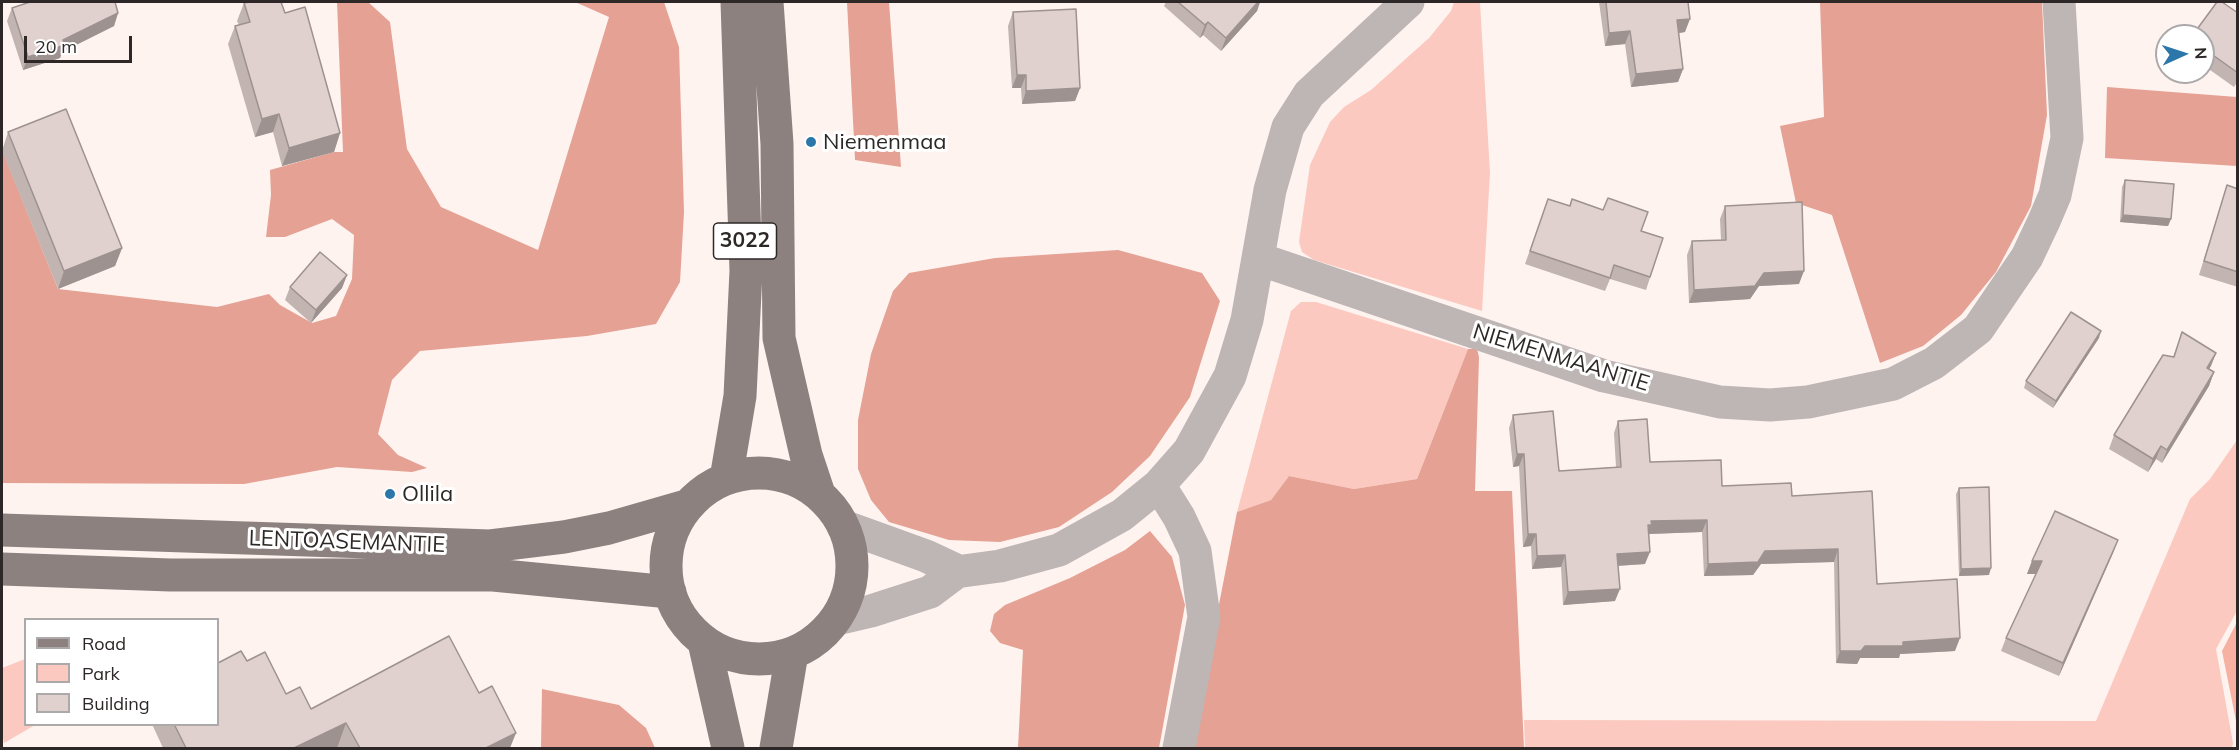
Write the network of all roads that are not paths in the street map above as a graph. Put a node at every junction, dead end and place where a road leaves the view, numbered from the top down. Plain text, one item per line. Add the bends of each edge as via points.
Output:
1 (737, 2) edge
2 (767, 2) edge
3 (1408, 2) edge
4 (2059, 2) edge
5 (1259, 259) junction
6 (726, 478) junction
7 (1159, 485) junction
8 (819, 494) junction
9 (689, 505) junction
10 (843, 526) junction
11 (2, 530) edge
12 (2, 569) edge
13 (958, 572) junction
14 (670, 592) junction
15 (837, 619) junction
16 (704, 642) junction
17 (792, 653) junction
18 (728, 748) edge
19 (776, 748) edge
20 (1179, 748) edge

1 - 6 main road, 3022 via 746,271 740,396
2 - 8 main road, 3022 via 777,144 780,338 806,455
3 - 5 street via 1309,94 1288,127 1270,190
4 - 5 street, NIEMENMAANTIE via 2067,138 2055,195 2044,221 2027,257 1978,329 1934,363 1893,384 1808,402 1720,402 1604,376
5 - 7 street via 1247,320 1230,376 1189,451
6 - 8 main road, 3022 via 772,473 804,483
6 - 9 main road, 3022
7 - 13 street via 1122,515 1059,550 1000,566
7 - 20 street via 1195,551 1204,617
8 - 10 main road, 3022
9 - 11 main road, LENTOASEMANTIE via 598,530 490,546
9 - 14 main road, 3022 via 668,546 666,577
10 - 13 street via 927,556
10 - 15 main road, 3022 via 852,571
12 - 14 main road, LENTOASEMANTIE via 170,575 493,575
13 - 15 street via 930,592
14 - 16 main road, 3022 via 683,620
15 - 17 main road, 3022 via 819,638
16 - 17 main road, 3022 via 747,659
16 - 18 main road
17 - 19 main road

